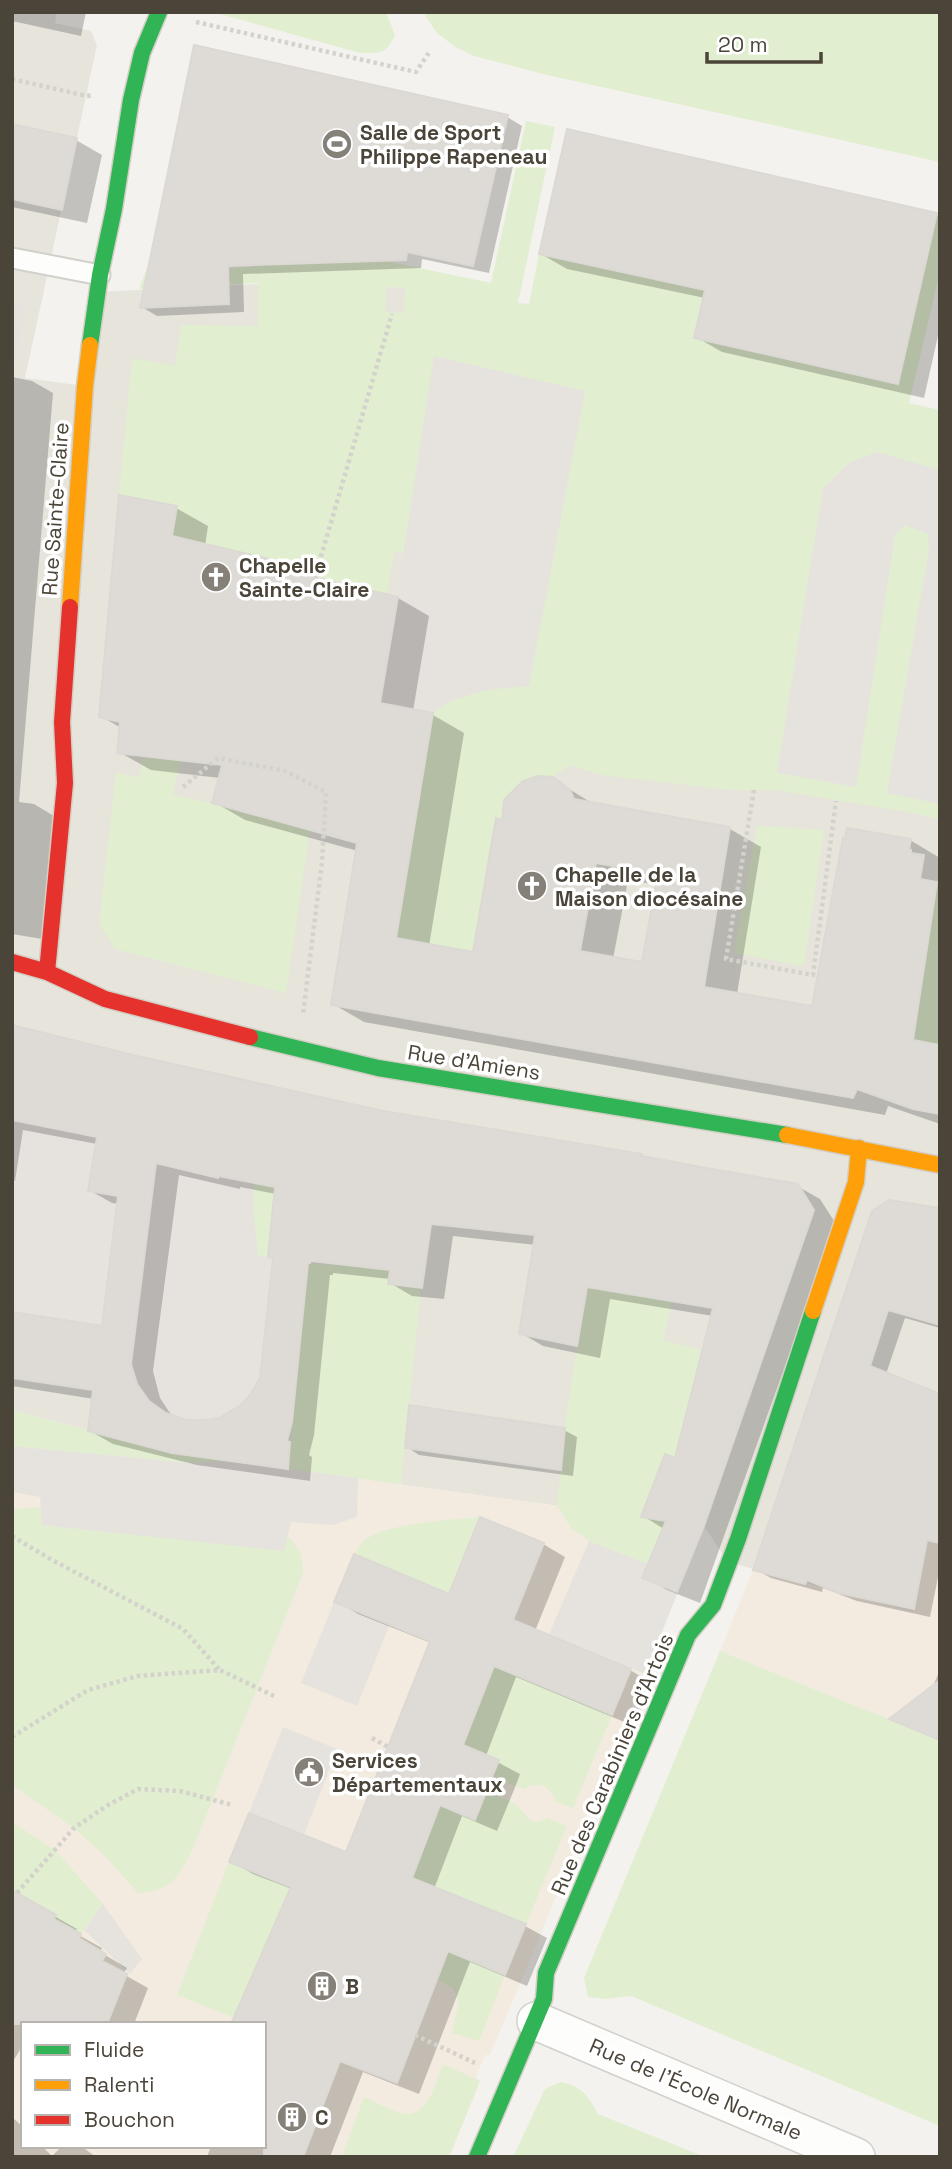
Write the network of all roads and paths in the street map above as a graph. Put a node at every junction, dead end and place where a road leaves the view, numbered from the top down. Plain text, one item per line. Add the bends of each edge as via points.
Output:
1 (159, 12) edge
2 (193, 21) dead end
3 (138, 26) dead end
4 (430, 51) dead end
5 (142, 53) junction
6 (12, 79) edge
7 (87, 96) dead end
8 (12, 258) edge
9 (100, 275) junction
10 (392, 314) dead end
11 (315, 578) dead end
12 (183, 787) dead end
13 (754, 790) dead end
14 (836, 801) dead end
15 (12, 962) edge
16 (47, 972) junction
17 (297, 1049) junction
18 (859, 1148) junction
19 (940, 1166) edge
20 (12, 1536) edge
21 (220, 1670) junction
22 (274, 1696) dead end
23 (12, 1737) edge
24 (372, 1738) dead end
25 (388, 1747) dead end
26 (232, 1805) dead end
27 (17, 1893) dead end
28 (536, 2021) junction
29 (415, 2035) dead end
30 (481, 2065) dead end
31 (477, 2157) edge
32 (856, 2157) edge

1 - 5 street
2 - 4 path via 416,72
3 - 5 street
5 - 9 street, Rue Sainte-Claire
6 - 7 path
8 - 9 lane
9 - 16 street, Rue Sainte-Claire via 85,386 71,569 62,722 65,783
10 - 11 path
12 - 17 path via 218,758 285,771 326,792 322,863
13 - 14 path via 726,959 813,975
15 - 16 street, Rue d'Amiens
16 - 17 street, Rue d'Amiens via 105,999
17 - 18 street, Rue d'Amiens via 378,1068
18 - 19 street, Rue d'Amiens
18 - 28 street, Rue des Carabiniers d'Artois via 856,1182 738,1539 713,1605 688,1635 546,1973
20 - 21 path via 183,1629
21 - 22 path
21 - 23 path via 138,1676 89,1690
24 - 25 path
26 - 27 path via 180,1791 138,1789 74,1828
28 - 31 street, Rue des Carabiniers d'Artois
28 - 32 street, Rue de l'École Normale
29 - 30 path

